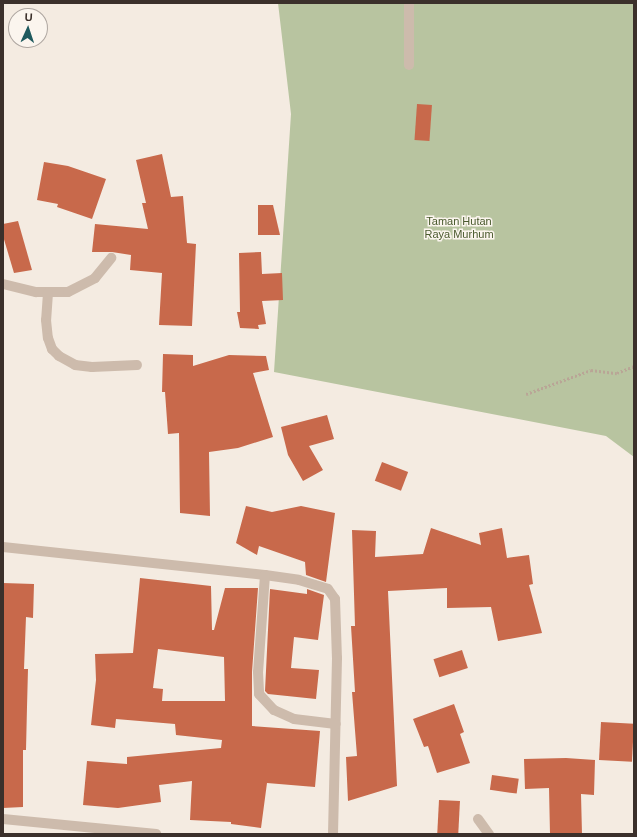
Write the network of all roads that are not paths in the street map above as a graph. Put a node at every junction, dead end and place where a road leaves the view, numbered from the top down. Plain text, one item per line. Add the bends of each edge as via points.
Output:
1 (409, 3) edge
2 (409, 65) dead end
3 (111, 258) dead end
4 (3, 284) edge
5 (48, 293) junction
6 (137, 365) dead end
7 (3, 547) edge
8 (265, 575) junction
9 (336, 724) junction
10 (3, 819) edge
11 (478, 819) dead end
12 (156, 834) edge
13 (333, 834) edge
14 (489, 834) edge

1 - 2 street
3 - 5 street via 95,278 81,287 68,292
4 - 5 street
5 - 6 street via 48,338 52,349 59,356 75,365 92,367
7 - 8 street
8 - 9 street via 317,584 328,589 335,599
8 - 9 street via 258,672 259,694 274,710 294,719
9 - 13 street
10 - 12 street
11 - 14 street

